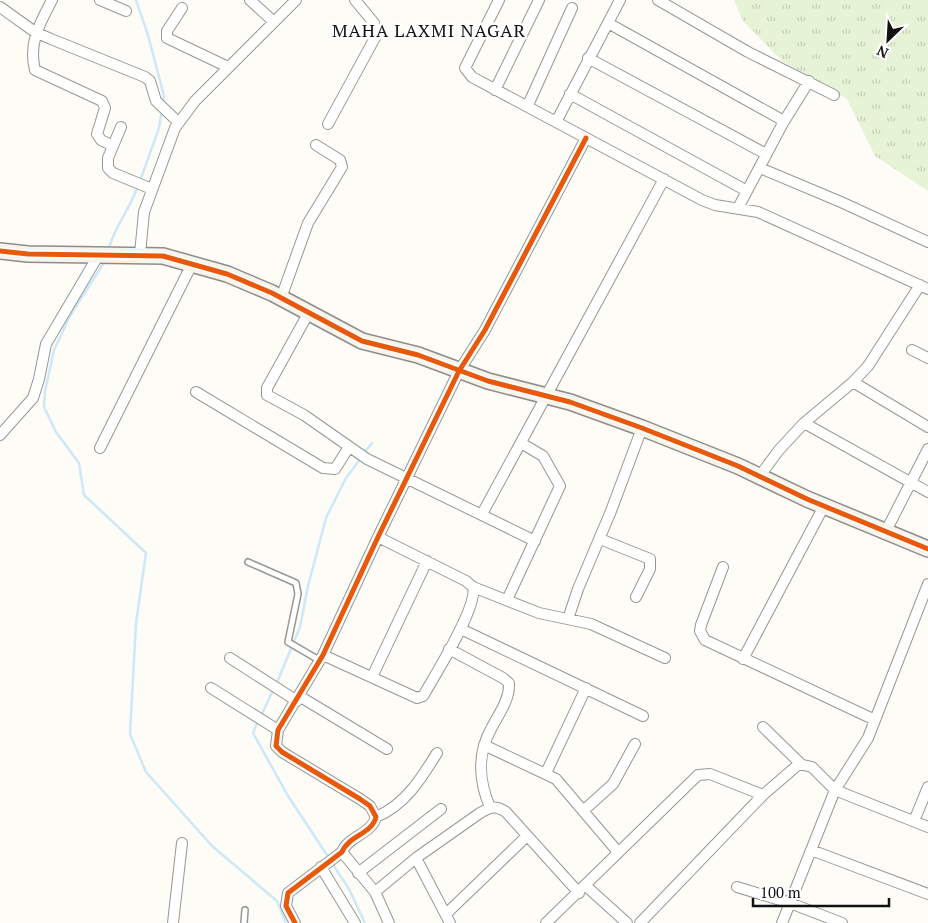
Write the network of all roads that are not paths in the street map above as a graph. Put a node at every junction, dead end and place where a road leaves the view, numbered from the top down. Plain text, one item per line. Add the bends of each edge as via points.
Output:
1 (52, 0) edge
2 (100, 0) edge
3 (250, 0) edge
4 (355, 0) edge
5 (499, 0) edge
6 (539, 0) edge
7 (620, 0) edge
8 (658, 0) edge
9 (291, 2) edge
10 (0, 7) edge
11 (182, 8) dead end
12 (572, 8) dead end
13 (126, 12) dead end
14 (274, 22) junction
15 (608, 23) junction
16 (35, 32) junction
17 (588, 58) junction
18 (228, 67) junction
19 (809, 82) junction
20 (495, 90) junction
21 (570, 94) junction
22 (834, 95) dead end
23 (528, 105) junction
24 (784, 121) junction
25 (178, 122) junction
26 (556, 122) junction
27 (328, 124) dead end
28 (121, 127) dead end
29 (586, 138) junction
30 (316, 145) dead end
31 (113, 146) junction
32 (766, 154) junction
33 (760, 168) junction
34 (664, 179) junction
35 (143, 185) junction
36 (747, 191) junction
37 (738, 208) junction
38 (928, 242) edge
39 (0, 251) edge
40 (140, 254) junction
41 (104, 256) junction
42 (192, 264) junction
43 (924, 287) edge
44 (280, 298) junction
45 (309, 312) junction
46 (912, 350) dead end
47 (928, 358) edge
48 (459, 371) junction
49 (853, 382) junction
50 (196, 392) dead end
51 (547, 395) junction
52 (804, 424) junction
53 (928, 426) edge
54 (2, 427) edge
55 (642, 428) junction
56 (520, 443) junction
57 (100, 448) dead end
58 (928, 449) edge
59 (353, 450) junction
60 (759, 476) junction
61 (406, 479) junction
62 (911, 482) junction
63 (928, 492) edge
64 (824, 506) junction
65 (482, 514) junction
66 (886, 531) junction
67 (378, 537) junction
68 (600, 539) junction
69 (535, 541) junction
70 (928, 549) edge
71 (426, 561) junction
72 (248, 562) dead end
73 (723, 567) dead end
74 (928, 584) edge
75 (473, 587) junction
76 (636, 597) dead end
77 (507, 600) junction
78 (568, 619) junction
79 (461, 629) junction
80 (449, 649) junction
81 (230, 658) dead end
82 (322, 658) junction
83 (664, 658) dead end
84 (743, 658) junction
85 (372, 677) junction
86 (211, 688) dead end
87 (586, 688) junction
88 (298, 699) junction
89 (643, 716) dead end
90 (875, 720) junction
91 (763, 727) dead end
92 (278, 730) junction
93 (635, 744) dead end
94 (484, 745) junction
95 (387, 749) dead end
96 (436, 753) dead end
97 (801, 764) junction
98 (546, 773) junction
99 (928, 787) edge
100 (835, 790) junction
101 (763, 795) junction
102 (490, 807) junction
103 (441, 809) dead end
104 (583, 811) junction
105 (376, 817) junction
106 (914, 821) junction
107 (928, 827) edge
108 (527, 836) junction
109 (182, 843) dead end
110 (811, 850) junction
111 (618, 852) junction
112 (338, 855) junction
113 (416, 858) junction
114 (322, 866) junction
115 (358, 873) junction
116 (737, 888) dead end
117 (583, 889) junction
118 (374, 892) junction
119 (928, 894) edge
120 (790, 902) junction
121 (245, 910) dead end
122 (448, 918) edge
123 (173, 923) edge
124 (244, 923) edge
125 (295, 923) edge
126 (354, 923) edge
127 (389, 923) edge
128 (546, 923) edge
129 (628, 923) edge
130 (640, 923) edge
131 (782, 923) edge
132 (842, 923) edge

1 - 16 street
2 - 13 street
3 - 14 street
4 - 27 street via 378,32
5 - 20 street via 465,68 472,77
6 - 20 street
7 - 15 street
8 - 19 street via 748,52
9 - 14 street
10 - 16 street
11 - 18 street via 166,38
12 - 23 street
14 - 18 street
15 - 17 street
15 - 24 street
16 - 25 street via 144,77 150,81 162,107
16 - 31 street via 35,70 102,101 105,108 98,134 101,140
17 - 21 street
17 - 32 street
18 - 25 street
19 - 22 street
19 - 24 street
20 - 23 street
21 - 26 street
21 - 36 street
23 - 26 street
24 - 32 street
25 - 35 street
26 - 29 street
28 - 31 street
29 - 34 street
29 - 48 street via 485,330
30 - 44 street via 340,160 342,167 308,223
31 - 35 street via 108,168
32 - 33 street
33 - 36 street
33 - 38 street
34 - 37 street via 715,205
34 - 51 street
35 - 40 street
36 - 37 street
37 - 43 street via 769,217
39 - 41 street
40 - 41 street
40 - 42 street
41 - 54 street via 46,344 33,398 21,413
42 - 44 street via 226,274
42 - 57 street
43 - 49 street
44 - 45 street
45 - 48 street via 362,341 418,355
45 - 59 street via 266,394 304,415
46 - 47 street
48 - 51 street
48 - 61 street
49 - 52 street
49 - 53 street
50 - 59 street via 323,468 335,468
51 - 55 street
51 - 56 street
52 - 60 street
52 - 62 street
55 - 60 street
55 - 68 street
56 - 65 street
56 - 69 street via 543,456 560,486
58 - 62 street
59 - 61 street
60 - 64 street
61 - 65 street
61 - 67 street
62 - 63 street
62 - 66 street
64 - 66 street
64 - 84 street
65 - 69 street
66 - 70 street
67 - 71 street
67 - 82 street
68 - 76 street via 650,559 650,569
68 - 78 street
69 - 77 street
71 - 75 street
71 - 85 street
72 - 82 lane via 296,583 298,594 287,639 299,650
73 - 84 street via 700,631 710,643
74 - 90 street
75 - 77 street
75 - 79 street via 474,596
77 - 78 street via 539,613
78 - 83 street via 597,626
79 - 80 street
79 - 87 street
80 - 85 street via 423,696 408,695
80 - 94 street via 509,683 507,696
81 - 88 street
82 - 85 street
82 - 88 street
84 - 90 street
86 - 92 street
87 - 89 street
87 - 98 street
88 - 92 street
88 - 95 street
90 - 100 street via 864,745
91 - 97 street
92 - 105 street via 276,746 282,752 360,798
93 - 104 street via 616,779
94 - 98 street
94 - 102 street via 481,759 483,791
96 - 105 street via 405,797
97 - 100 street via 812,767
97 - 101 street via 786,773
98 - 104 street via 556,779
99 - 106 street
100 - 106 street
100 - 110 street
101 - 111 street via 702,774
101 - 130 street
102 - 108 street via 506,812
102 - 113 street
103 - 115 street
104 - 111 street
105 - 112 street via 371,827
106 - 107 street
108 - 117 street
108 - 122 street
109 - 123 street
110 - 119 street
110 - 120 street
111 - 117 street
112 - 114 street
112 - 115 street
113 - 118 street
113 - 122 street
114 - 125 street via 295,886 285,898
114 - 126 street
115 - 118 street
116 - 120 street
117 - 128 street
117 - 129 street
118 - 127 street
120 - 131 street
120 - 132 street
121 - 124 lane

